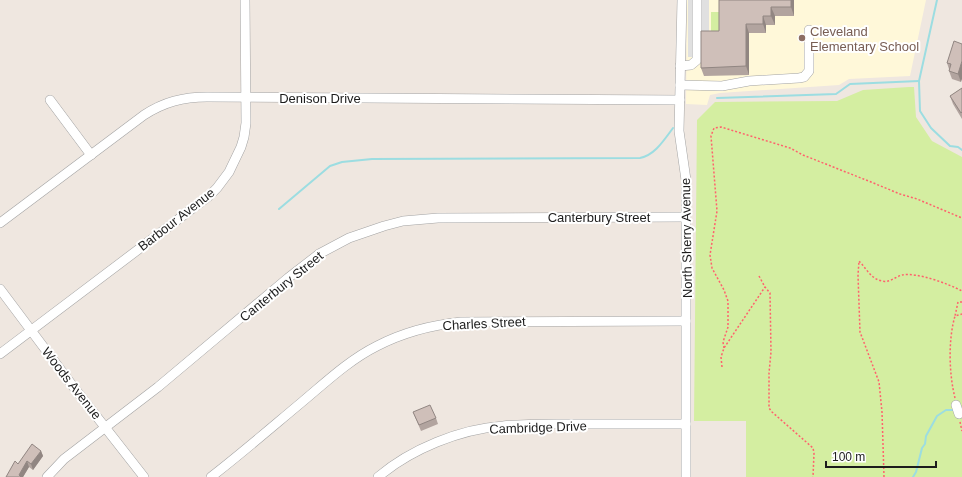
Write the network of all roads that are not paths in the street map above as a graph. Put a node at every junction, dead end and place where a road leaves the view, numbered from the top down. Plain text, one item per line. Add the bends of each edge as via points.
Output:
1 (245, 0) edge
2 (682, 0) edge
3 (697, 0) edge
4 (809, 30) dead end
5 (680, 66) junction
6 (680, 85) junction
7 (245, 98) junction
8 (50, 100) dead end
9 (680, 100) junction
10 (91, 154) junction
11 (686, 217) junction
12 (0, 223) edge
13 (0, 289) edge
14 (686, 321) junction
15 (31, 330) junction
16 (0, 354) edge
17 (956, 405) road end
18 (959, 414) dead end
19 (686, 424) junction
20 (106, 427) junction
21 (47, 477) edge
22 (144, 477) edge
23 (211, 477) edge
24 (378, 477) edge
25 (686, 477) edge

1 - 7 street, Barbour Avenue
2 - 5 street, North Sherry Avenue
3 - 5 street via 697,60 691,65
4 - 6 street via 809,71 804,77 749,80 722,86
5 - 6 street, North Sherry Avenue
6 - 9 street, North Sherry Avenue
7 - 9 street, Denison Drive
7 - 10 street, Denison Drive via 194,97 168,102 144,115
7 - 15 street, Barbour Avenue via 246,123 241,147 229,172 217,188
8 - 10 street
9 - 11 street, North Sherry Avenue via 679,131 686,180
10 - 12 street, Denison Drive
11 - 14 street, North Sherry Avenue
11 - 20 street, Canterbury Street via 438,218 403,221 368,231 333,246 309,261
13 - 15 street, Woods Avenue
14 - 19 street, North Sherry Avenue
14 - 23 street, Charles Street via 468,322 443,324 408,332 376,346 342,368
15 - 16 street, Barbour Avenue
15 - 20 street, Woods Avenue
17 - 18 street
19 - 24 street, Cambridge Drive via 521,424 484,428 425,447
19 - 25 street, North Sherry Avenue
20 - 21 street, Canterbury Street via 64,459
20 - 22 street, Woods Avenue

